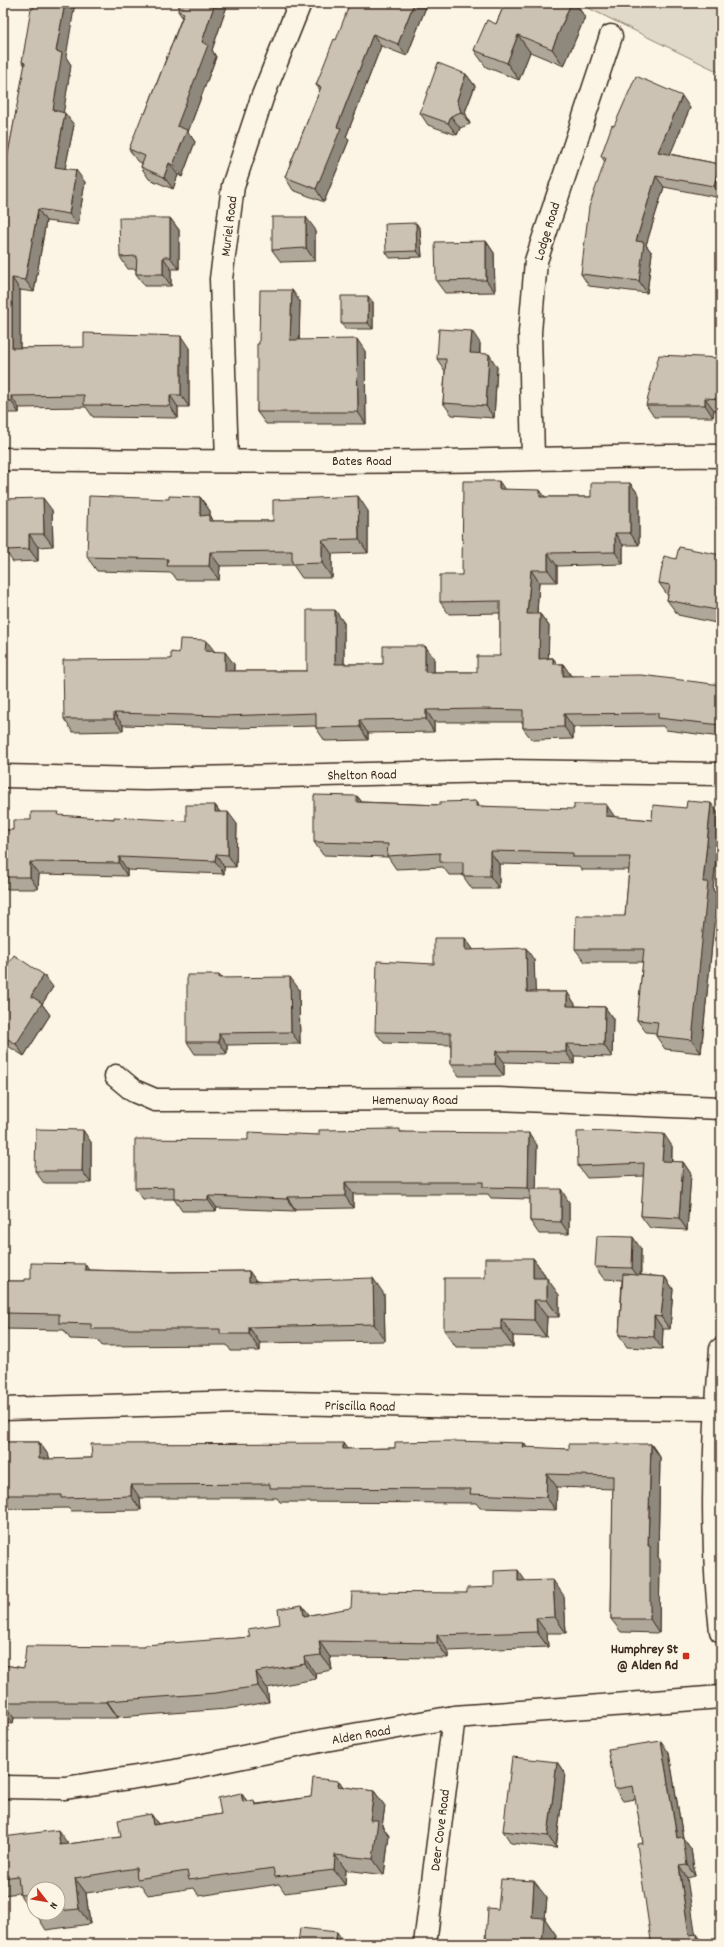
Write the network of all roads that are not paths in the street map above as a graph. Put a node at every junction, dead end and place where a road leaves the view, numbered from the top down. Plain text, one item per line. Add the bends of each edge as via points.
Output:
1 (300, 3) edge
2 (611, 36) dead end
3 (721, 456) edge
4 (3, 459) edge
5 (533, 460) junction
6 (227, 461) junction
7 (721, 774) edge
8 (3, 776) edge
9 (116, 1076) dead end
10 (721, 1108) edge
11 (721, 1349) edge
12 (3, 1409) edge
13 (716, 1409) junction
14 (721, 1631) edge
15 (721, 1697) edge
16 (454, 1717) junction
17 (3, 1786) edge
18 (425, 1944) edge

1 - 6 street, Muriel Road via 262,98 233,186 221,279
2 - 5 street, Lodge Road via 536,261 530,332
3 - 5 street, Bates Road via 652,455
4 - 6 street, Bates Road
5 - 6 street, Bates Road
7 - 8 street, Shelton Road via 497,771 146,779
9 - 10 street, Hemenway Road via 134,1091 155,1100 498,1099
11 - 13 street
12 - 13 street, Priscilla Road via 241,1402
13 - 14 street via 713,1488 717,1596
15 - 16 street, Alden Road
16 - 17 street, Alden Road via 175,1771 72,1787
16 - 18 street, Deer Cove Road

